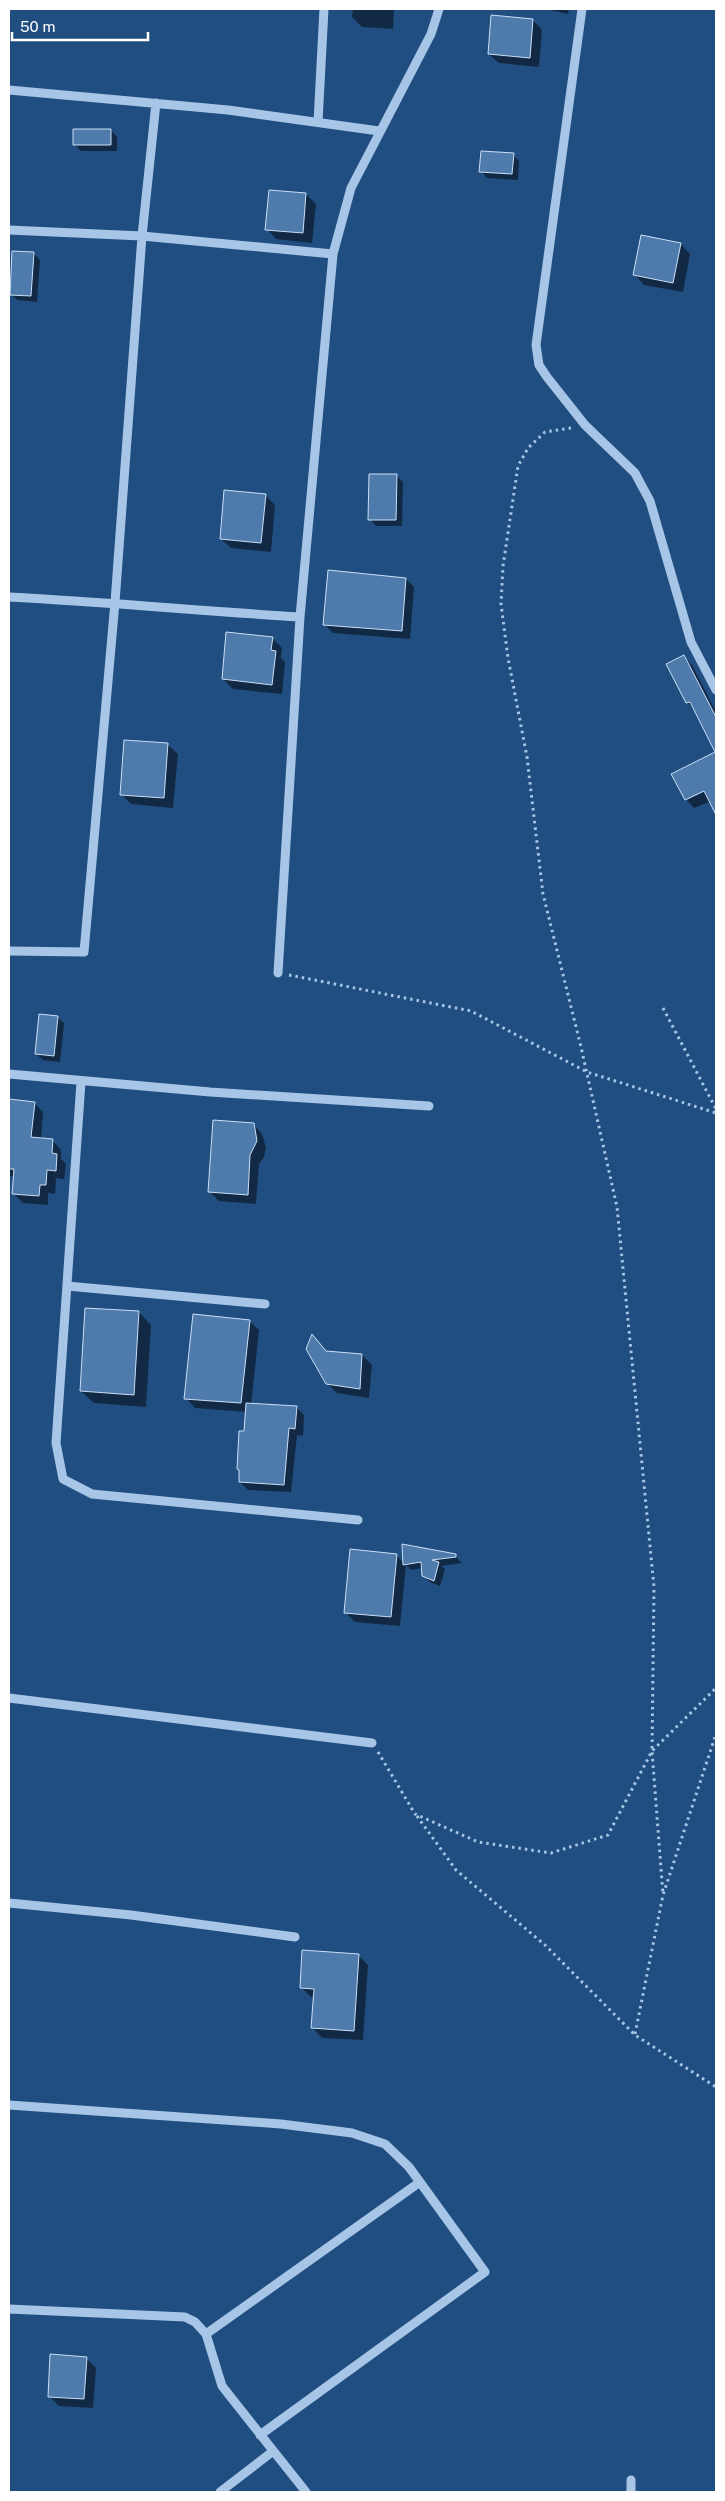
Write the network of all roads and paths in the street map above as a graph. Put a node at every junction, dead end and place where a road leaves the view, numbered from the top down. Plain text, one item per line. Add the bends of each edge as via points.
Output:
1 (324, 9) edge
2 (439, 9) edge
3 (582, 9) edge
4 (9, 90) edge
5 (156, 103) junction
6 (318, 122) junction
7 (379, 131) junction
8 (9, 230) edge
9 (142, 236) junction
10 (333, 254) junction
11 (585, 425) junction
12 (9, 597) edge
13 (115, 602) junction
14 (300, 617) junction
15 (716, 690) edge
16 (9, 951) edge
17 (278, 973) joint
18 (663, 1008) dead end
19 (587, 1072) junction
20 (9, 1074) edge
21 (81, 1082) junction
22 (429, 1106) dead end
23 (716, 1111) edge
24 (67, 1286) junction
25 (265, 1304) dead end
26 (358, 1520) dead end
27 (716, 1688) edge
28 (9, 1698) edge
29 (716, 1734) edge
30 (372, 1743) joint
31 (652, 1751) junction
32 (415, 1814) junction
33 (663, 1895) junction
34 (9, 1903) edge
35 (295, 1937) dead end
36 (635, 2035) junction
37 (716, 2087) edge
38 (9, 2105) edge
39 (420, 2182) junction
40 (9, 2309) edge
41 (206, 2334) junction
42 (260, 2435) junction
43 (272, 2452) junction
44 (631, 2480) dead end
45 (220, 2492) edge
46 (306, 2492) edge
47 (630, 2492) edge

1 - 6 street
2 - 7 street via 431,34
3 - 11 street via 536,345 539,365
4 - 5 street
5 - 6 street
5 - 9 street
6 - 7 street
7 - 10 street via 351,188
8 - 9 street
9 - 10 street
9 - 13 street
10 - 14 street
11 - 15 street via 635,473 650,501 691,642
11 - 19 path via 545,432 528,448 518,466 503,566 501,604 527,757 543,894
12 - 13 street
13 - 14 street via 207,612
13 - 16 street via 84,952
14 - 17 street
17 - 19 path via 472,1011
18 - 23 path
19 - 23 path
19 - 31 path via 617,1207 637,1406 654,1587
20 - 21 street
21 - 22 street
21 - 24 street
24 - 25 street
24 - 26 street via 56,1443 63,1479 92,1494
27 - 31 path
28 - 30 street
29 - 33 path
30 - 32 path
31 - 32 path via 608,1835 551,1853 478,1842
31 - 33 path
32 - 36 path via 456,1870 545,1945
33 - 36 path
34 - 35 street
36 - 37 path
38 - 39 street via 281,2124 352,2133 385,2144
39 - 41 street
39 - 42 street via 485,2272
40 - 41 street via 185,2317
41 - 42 street via 222,2386
42 - 43 street
43 - 45 street
43 - 46 street
44 - 47 street

